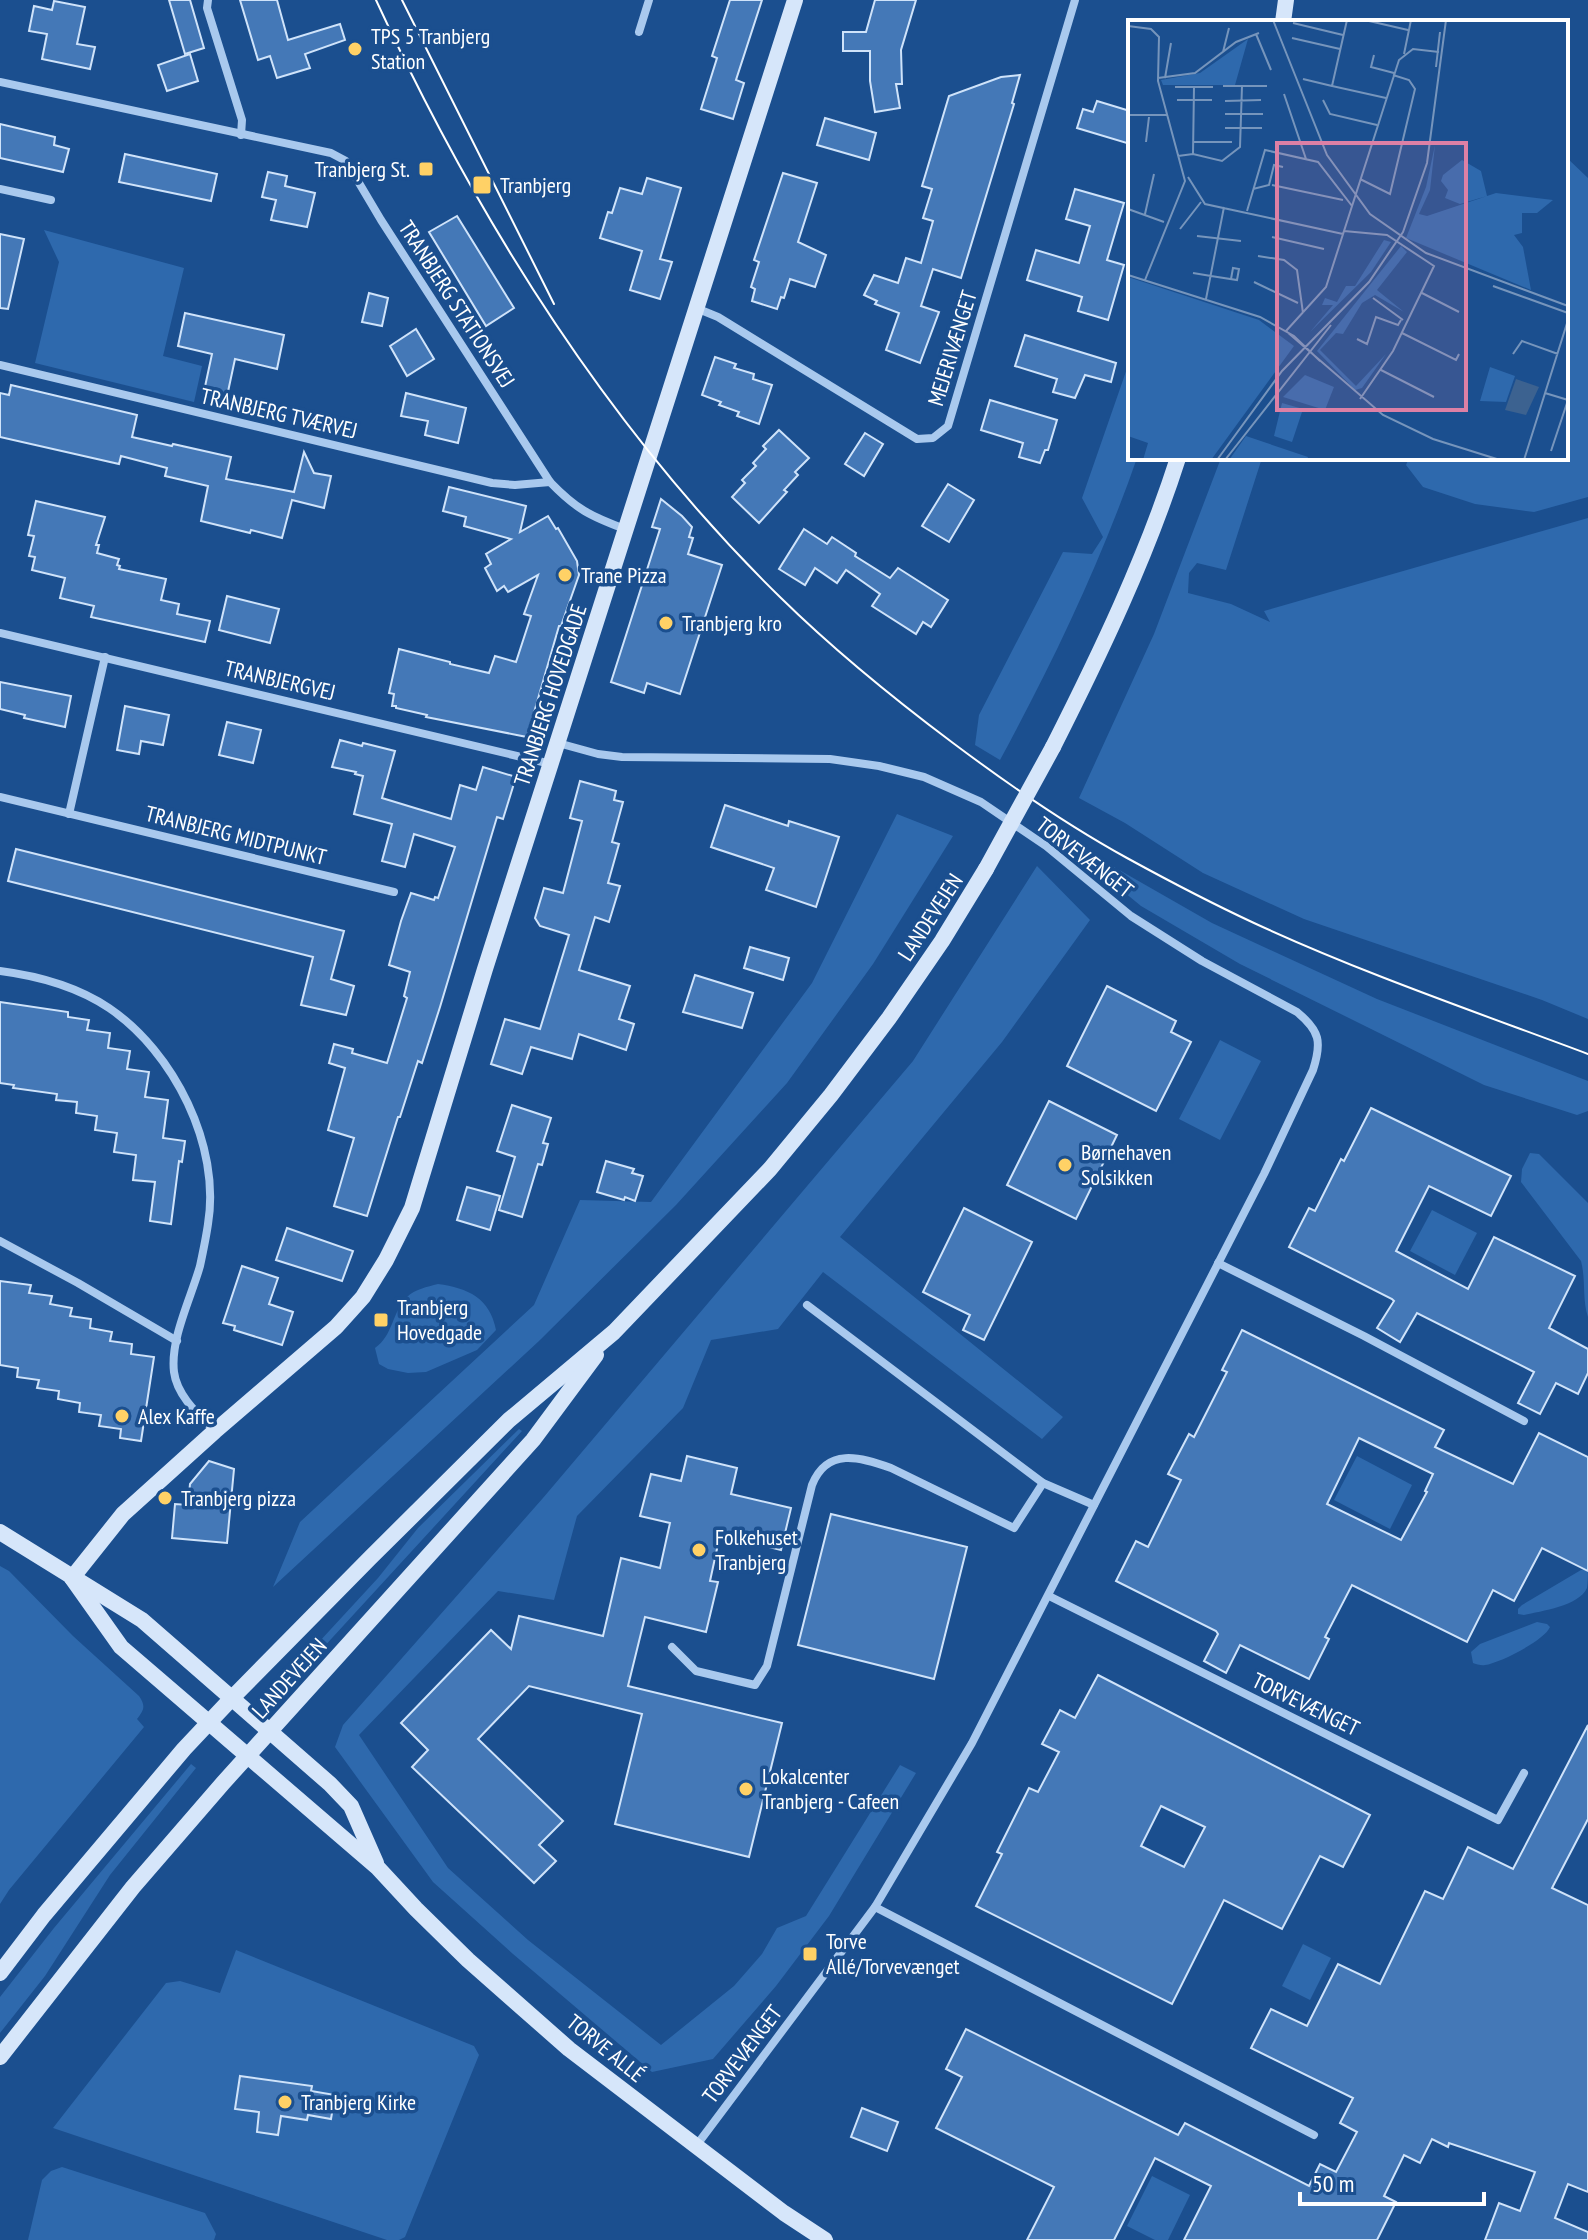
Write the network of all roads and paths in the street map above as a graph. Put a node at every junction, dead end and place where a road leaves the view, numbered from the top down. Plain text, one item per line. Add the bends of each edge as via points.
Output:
1 (208, 0) edge
2 (649, 0) edge
3 (795, 0) edge
4 (1075, 0) edge
5 (1286, 0) edge
6 (1283, 20) edge
7 (639, 32) dead end
8 (0, 82) edge
9 (241, 135) junction
10 (0, 189) edge
11 (51, 200) dead end
12 (696, 308) junction
13 (0, 365) edge
14 (1177, 460) edge
15 (550, 482) junction
16 (625, 529) junction
17 (0, 633) edge
18 (105, 657) junction
19 (558, 743) junction
20 (551, 764) junction
21 (0, 797) edge
22 (69, 814) junction
23 (394, 892) dead end
24 (0, 971) edge
25 (0, 1241) edge
26 (1218, 1263) junction
27 (807, 1305) dead end
28 (614, 1332) junction
29 (177, 1341) junction
30 (1524, 1421) dead end
31 (215, 1431) junction
32 (1043, 1483) junction
33 (1094, 1505) junction
34 (0, 1532) edge
35 (72, 1578) junction
36 (1049, 1596) junction
37 (672, 1647) dead end
38 (232, 1698) junction
39 (209, 1723) junction
40 (270, 1731) junction
41 (248, 1757) junction
42 (1524, 1773) dead end
43 (378, 1868) junction
44 (875, 1907) junction
45 (0, 1973) edge
46 (0, 2057) edge
47 (1314, 2135) dead end
48 (695, 2147) junction
49 (825, 2240) edge

1 - 9 street via 242,120
2 - 7 street
3 - 12 street, TRANBJERG HOVEDGADE
4 - 12 street, MEJERIVÆNGET via 948,426 933,438 917,439
5 - 6 street
8 - 9 street, TRANBJERG STATIONSVEJ
9 - 15 street, TRANBJERG STATIONSVEJ via 331,153 346,161
10 - 11 street
12 - 16 street, TRANBJERG HOVEDGADE
13 - 15 street, TRANBJERG TVÆRVEJ via 492,483
14 - 28 street, LANDEVEJEN, bridge via 1098,658 942,941 831,1095 770,1169
15 - 16 street, TRANBJERG STATIONSVEJ via 586,513
16 - 19 street, TRANBJERG HOVEDGADE
17 - 18 street, TRANBJERGVEJ
18 - 20 street, TRANBJERGVEJ
18 - 22 street
19 - 20 street, TRANBJERG HOVEDGADE
19 - 26 street, TORVEVÆNGET via 622,757 830,759 924,777 981,802 1046,846 1131,916 1297,1012 1317,1035 1319,1052
20 - 31 street, TRANBJERG HOVEDGADE via 412,1208 386,1260 336,1327
21 - 22 street, TRANBJERG MIDTPUNKT
22 - 23 street, TRANBJERG MIDTPUNKT
24 - 29 street via 57,982 128,1022 166,1066 189,1107 206,1155 211,1194 200,1265
25 - 29 street
26 - 30 street
26 - 33 street, TORVEVÆNGET
27 - 32 street
28 - 38 street, LANDEVEJEN via 509,1420
28 - 40 street, LANDEVEJEN via 533,1440
29 - 31 street via 174,1374 181,1392
31 - 35 street, TRANBJERG HOVEDGADE via 123,1514
32 - 33 street
32 - 37 street via 1014,1528 891,1468 850,1458 833,1460 816,1474 812,1485 767,1666 755,1685 696,1671
33 - 36 street, TORVEVÆNGET
34 - 35 street, TORVE ALLÉ
35 - 38 street, TORVE ALLÉ via 142,1620
35 - 39 street, TORVE ALLÉ via 121,1647
36 - 42 street, TORVEVÆNGET via 1498,1820
36 - 44 street, TORVEVÆNGET via 972,1743
38 - 39 street, LANDEVEJEN
38 - 40 street, TORVE ALLÉ
39 - 41 street, TORVE ALLÉ
39 - 45 street, LANDEVEJEN
40 - 41 street, LANDEVEJEN
40 - 43 street, TORVE ALLÉ via 351,1806
41 - 43 street, TORVE ALLÉ
41 - 46 street, LANDEVEJEN via 133,1887
43 - 48 street, TORVE ALLÉ via 468,1960 569,2049
44 - 47 street
44 - 48 street, TORVEVÆNGET
48 - 49 street, TORVE ALLÉ

